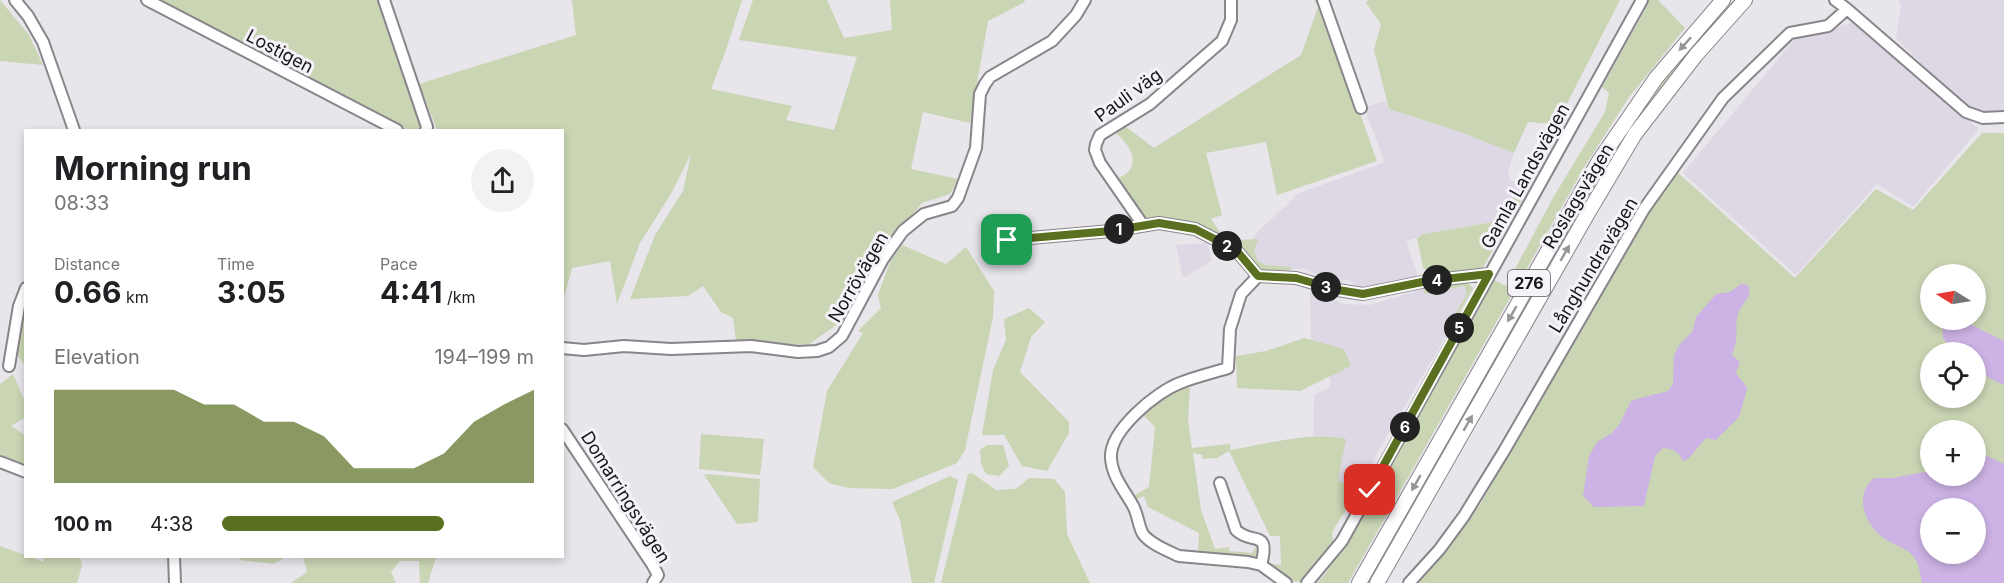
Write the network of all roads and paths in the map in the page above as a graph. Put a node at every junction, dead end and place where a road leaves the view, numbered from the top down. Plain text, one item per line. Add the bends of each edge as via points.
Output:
1 (15, 0) edge
2 (147, 0) edge
3 (384, 0) edge
4 (1085, 0) edge
5 (1231, 0) edge
6 (1323, 0) edge
7 (1642, 0) edge
8 (1723, 0) edge
9 (1745, 0) edge
10 (1837, 0) edge
11 (1847, 9) junction
12 (1361, 108) dead end
13 (2004, 117) edge
14 (74, 129) edge
15 (395, 129) edge
16 (426, 129) edge
17 (1143, 225) junction
18 (1007, 240) dead end
19 (1489, 274) junction
20 (1258, 276) junction
21 (24, 293) edge
22 (564, 348) edge
23 (9, 366) dead end
24 (564, 432) edge
25 (0, 462) edge
26 (24, 471) edge
27 (1220, 483) dead end
28 (174, 558) edge
29 (1261, 565) junction
30 (175, 583) edge
31 (653, 583) edge
32 (1287, 583) edge
33 (1307, 583) edge
34 (1359, 583) edge
35 (1377, 583) edge
36 (1409, 583) edge

1 - 14 street via 43,42
2 - 15 street, Lostigen
3 - 16 street
4 - 22 street, Norrövägen via 1077,15 1052,41 990,77 980,94 978,138 958,198 952,206 924,214 903,231 883,259 842,336 829,347 798,352 751,346
5 - 17 street, Pauli väg via 1231,20 1222,41 1158,98 1100,135 1096,144 1100,163
6 - 12 street
7 - 19 street, Gamla Landsvägen
8 -> 34 main road, Roslagsvägen / 276 via 1656,78 1599,161
35 -> 9 main road, Roslagsvägen / 276 via 1635,135
10 - 11 street
11 - 13 street via 1966,112 1983,118
11 - 36 street, Långhundravägen via 1828,26 1790,33 1723,98 1644,209 1464,516
17 - 18 street
17 - 20 street via 1159,223 1195,229 1236,250
19 - 20 street via 1363,294 1296,278
19 - 33 street, Gamla Landsvägen via 1342,540
20 - 29 street via 1241,294 1228,368 1178,384 1157,396 1126,424 1112,444 1111,459 1114,474 1138,515 1143,534 1154,543 1179,555
21 - 23 street
24 - 31 street, Domarringsvägen via 652,564 658,575
25 - 26 street
27 - 29 street via 1236,530 1264,545
28 - 30 street
29 - 32 street

